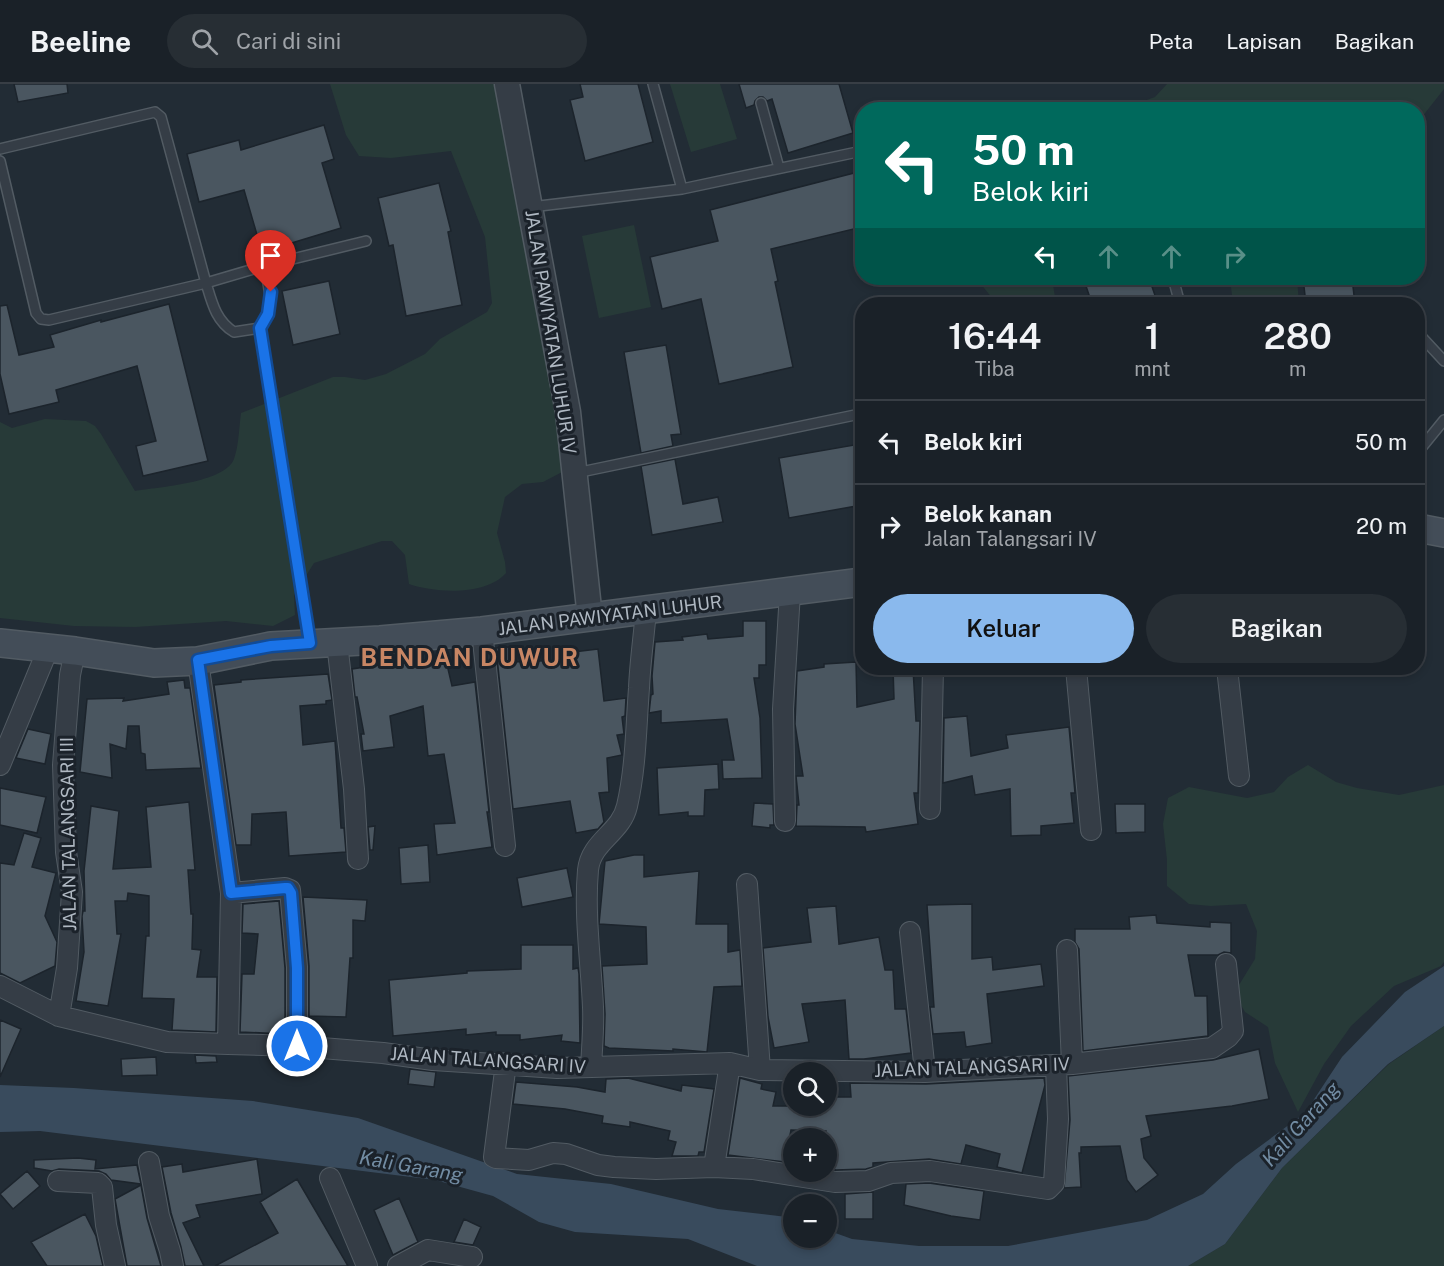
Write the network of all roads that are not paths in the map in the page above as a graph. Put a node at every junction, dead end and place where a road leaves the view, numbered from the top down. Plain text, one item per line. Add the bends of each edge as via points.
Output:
1 (507, 84) edge
2 (653, 84) edge
3 (761, 103) dead end
4 (0, 150) edge
5 (855, 152) edge
6 (0, 161) edge
7 (779, 168) junction
8 (682, 189) junction
9 (531, 207) junction
10 (366, 241) dead end
11 (264, 266) junction
12 (206, 283) junction
13 (260, 328) junction
14 (1425, 341) edge
15 (1444, 361) edge
16 (855, 415) edge
17 (1444, 420) edge
18 (1425, 443) edge
19 (573, 473) junction
20 (1425, 529) edge
21 (1444, 533) edge
22 (855, 583) edge
23 (790, 592) junction
24 (646, 610) junction
25 (591, 618) junction
26 (482, 631) junction
27 (0, 643) edge
28 (310, 643) junction
29 (337, 643) junction
30 (60, 650) junction
31 (198, 660) junction
32 (933, 675) edge
33 (1077, 675) edge
34 (1228, 675) edge
35 (0, 765) edge
36 (1239, 776) dead end
37 (930, 809) dead end
38 (785, 821) dead end
39 (1091, 830) dead end
40 (505, 846) dead end
41 (358, 859) dead end
42 (747, 884) dead end
43 (231, 893) junction
44 (910, 932) dead end
45 (1067, 950) dead end
46 (1226, 964) dead end
47 (0, 987) edge
48 (59, 1016) junction
49 (228, 1044) junction
50 (297, 1046) junction
51 (506, 1063) junction
52 (730, 1063) junction
53 (1064, 1064) junction
54 (591, 1066) junction
55 (760, 1070) junction
56 (925, 1072) junction
57 (149, 1162) dead end
58 (714, 1167) junction
59 (330, 1178) dead end
60 (58, 1181) dead end
61 (472, 1257) dead end
62 (115, 1266) edge
63 (173, 1266) edge
64 (367, 1266) edge
65 (398, 1266) edge

1 - 9 street, JALAN PAWIYATAN LUHUR IV
2 - 8 lane
3 - 7 lane
4 - 12 lane via 155,112 161,117
5 - 7 lane
6 - 12 lane via 36,314 41,319
7 - 8 lane
8 - 9 lane
9 - 19 street, JALAN PAWIYATAN LUHUR IV via 568,412
10 - 11 lane
11 - 12 lane
11 - 13 lane via 271,304
12 - 13 lane via 218,318 227,328 234,332
13 - 28 lane
14 - 15 lane
16 - 19 lane
17 - 18 lane
19 - 25 street, JALAN PAWIYATAN LUHUR IV
20 - 21 main road
22 - 23 main road, JALAN PAWIYATAN LUHUR
23 - 24 main road, JALAN PAWIYATAN LUHUR
23 - 38 street via 783,709
24 - 25 main road, JALAN PAWIYATAN LUHUR
24 - 54 street via 636,756 627,807 616,830 594,850 588,868
25 - 26 main road, JALAN PAWIYATAN LUHUR
26 - 29 main road, JALAN PAWIYATAN LUHUR
26 - 40 street
27 - 30 main road, JALAN PAWIYATAN LUHUR
28 - 29 main road, JALAN PAWIYATAN LUHUR
28 - 31 main road, JALAN PAWIYATAN LUHUR
29 - 41 street
30 - 31 main road, JALAN PAWIYATAN LUHUR via 154,663
30 - 35 street
30 - 48 street, JALAN TALANGSARI III via 70,675 63,765 66,852 72,892
31 - 43 street
32 - 37 street
33 - 39 street
34 - 36 street
42 - 55 street
43 - 49 street
43 - 50 street via 285,888 291,893 297,968
44 - 56 street
45 - 53 street
46 - 53 street, JALAN TALANGSARI IV via 1233,1031 1209,1050
47 - 48 street, JALAN TALANGSARI IV
48 - 49 street, JALAN TALANGSARI IV via 167,1042
49 - 50 street, JALAN TALANGSARI IV
50 - 51 street, JALAN TALANGSARI IV
51 - 54 street, JALAN TALANGSARI IV via 557,1068
51 - 58 street via 494,1157 529,1160 553,1153 614,1167
52 - 54 street, JALAN TALANGSARI IV
52 - 55 street, JALAN TALANGSARI IV
52 - 58 street
53 - 56 street, JALAN TALANGSARI IV
53 - 58 street via 1054,1183 1048,1189 930,1171 835,1182 753,1168
55 - 56 street, JALAN TALANGSARI IV
57 - 63 street
59 - 64 street
60 - 62 street via 102,1186
61 - 65 street via 428,1250

